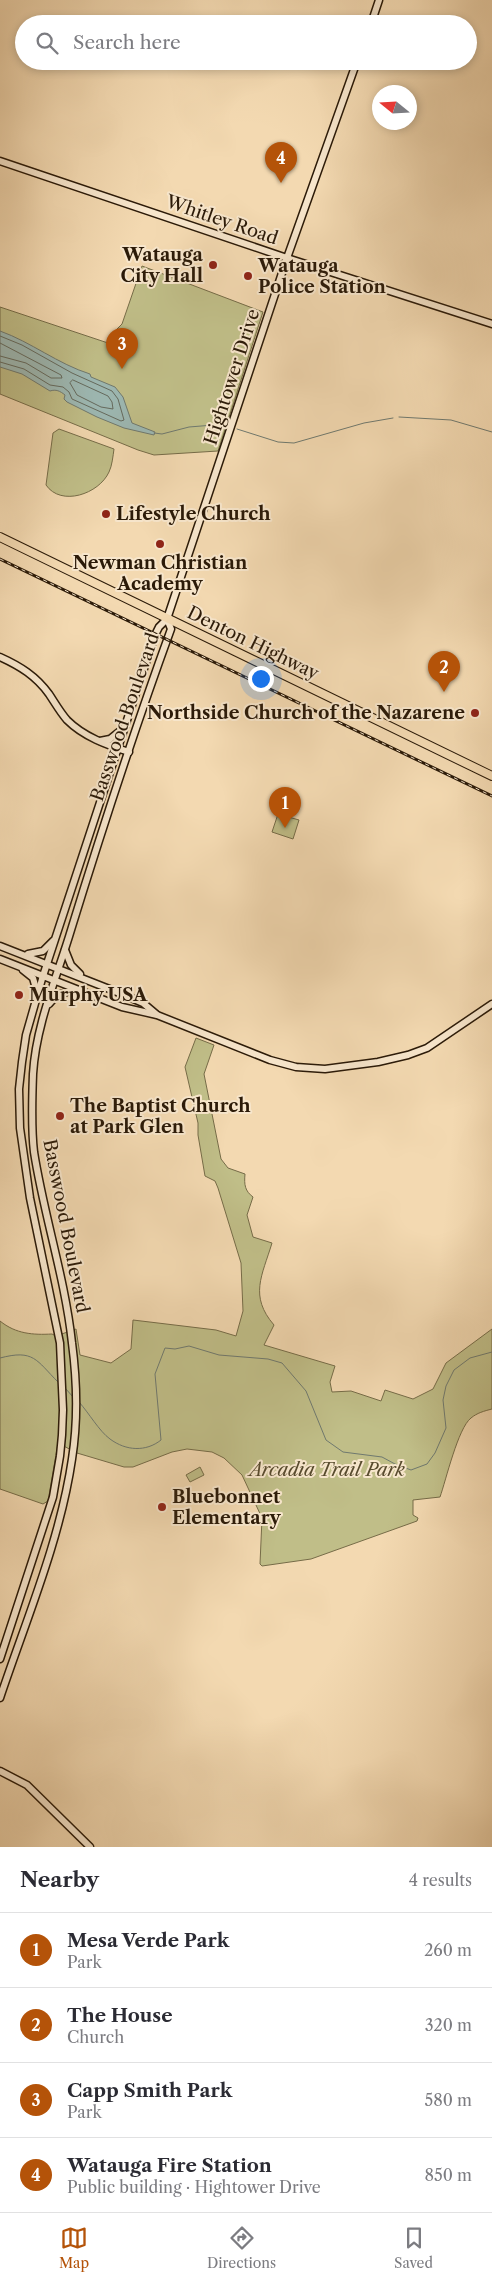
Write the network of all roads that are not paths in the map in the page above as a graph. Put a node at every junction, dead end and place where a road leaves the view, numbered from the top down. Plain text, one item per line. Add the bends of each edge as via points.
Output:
1 (379, 0) edge
2 (374, 15) edge
3 (354, 70) edge
4 (0, 161) edge
5 (287, 258) junction
6 (492, 324) edge
7 (0, 537) edge
8 (167, 619) junction
9 (0, 657) edge
10 (126, 726) junction
11 (99, 741) junction
12 (118, 748) junction
13 (129, 752) junction
14 (492, 776) edge
15 (74, 886) junction
16 (84, 889) junction
17 (56, 939) junction
18 (0, 946) edge
19 (65, 950) junction
20 (23, 954) junction
21 (0, 959) edge
22 (14, 963) junction
23 (47, 964) junction
24 (59, 968) junction
25 (44, 975) junction
26 (55, 980) junction
27 (87, 980) junction
28 (77, 990) junction
29 (37, 995) junction
30 (492, 1004) edge
31 (46, 1009) junction
32 (157, 1015) junction
33 (26, 1035) junction
34 (33, 1073) junction
35 (0, 1659) edge
36 (0, 1698) edge
37 (0, 1771) edge
38 (90, 1847) edge

1 - 2 main road
3 - 5 main road, Hightower Drive
4 - 5 main road, Whitley Road
5 - 6 main road, Whitley Road
5 - 8 main road, Hightower Drive
7 - 8 main road, Denton Highway
8 - 10 main road, Basswood Boulevard via 159,627
8 - 13 main road, Basswood Boulevard via 171,629
8 - 14 main road, Denton Highway
9 - 11 main road via 31,674 67,720
10 - 11 main road via 110,739
10 - 12 main road, Basswood Boulevard
11 - 12 main road
12 - 13 main road
12 - 15 main road, Basswood Boulevard
13 - 16 main road, Basswood Boulevard
15 - 16 main road
15 - 17 main road, Basswood Boulevard
16 - 19 main road, Basswood Boulevard
17 - 20 main road via 43,951
17 - 23 main road, Basswood Boulevard
18 - 20 main road
19 - 24 main road, Basswood Boulevard
19 - 27 main road via 75,970
20 - 23 main road
21 - 22 main road
22 - 25 main road
22 - 29 main road via 30,974
23 - 24 main road
23 - 25 main road, Basswood Boulevard
24 - 26 main road, Basswood Boulevard
24 - 27 main road
25 - 26 main road
25 - 29 main road, Basswood Boulevard
26 - 28 main road
26 - 31 main road, Basswood Boulevard
27 - 32 main road via 142,1003
28 - 31 main road via 57,995
28 - 32 main road via 122,1007
29 - 33 main road, Basswood Boulevard
30 - 32 main road via 427,1048 378,1062 325,1069 270,1060
31 - 34 main road, Basswood Boulevard
33 - 34 main road via 35,1040
33 - 35 main road, Basswood Boulevard via 19,1089 22,1146 58,1328 62,1435 53,1496
34 - 36 main road, Basswood Boulevard via 34,1152 71,1336 75,1380 74,1442 66,1494
37 - 38 main road via 27,1785

